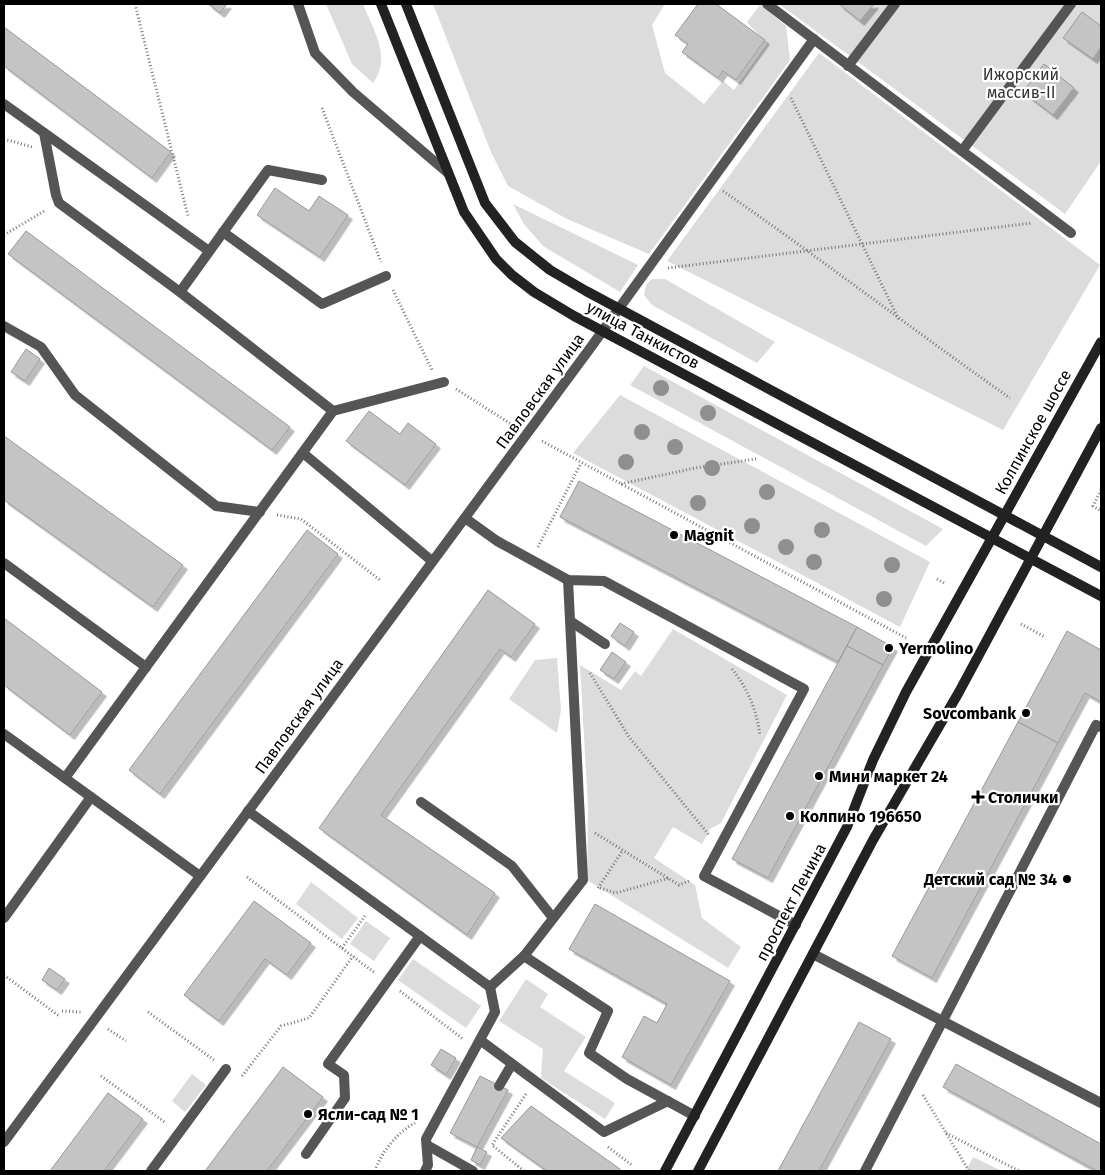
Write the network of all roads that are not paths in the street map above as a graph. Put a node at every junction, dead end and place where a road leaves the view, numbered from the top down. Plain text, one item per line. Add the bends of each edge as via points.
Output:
1 (298, 4) edge
2 (381, 4) edge
3 (406, 4) edge
4 (767, 4) edge
5 (895, 4) edge
6 (1070, 4) edge
7 (814, 39) junction
8 (848, 66) junction
9 (4, 104) edge
10 (44, 133) junction
11 (962, 151) junction
12 (448, 173) junction
13 (322, 180) dead end
14 (223, 232) junction
15 (1072, 233) dead end
16 (209, 251) junction
17 (386, 276) road end
18 (180, 292) junction
19 (618, 309) junction
20 (4, 326) edge
21 (603, 331) junction
22 (1101, 342) edge
23 (444, 382) road end
24 (333, 411) junction
25 (1101, 428) edge
26 (303, 453) junction
27 (260, 512) junction
28 (1003, 515) junction
29 (465, 518) junction
30 (1043, 536) junction
31 (991, 537) junction
32 (1031, 559) junction
33 (432, 561) junction
34 (4, 563) edge
35 (1101, 567) edge
36 (568, 580) junction
37 (1101, 596) edge
38 (570, 621) junction
39 (605, 644) dead end
40 (146, 668) junction
41 (1101, 727) edge
42 (4, 734) edge
43 (64, 778) junction
44 (91, 797) junction
45 (421, 802) dead end
46 (248, 811) junction
47 (200, 876) junction
48 (4, 918) edge
49 (553, 918) junction
50 (796, 925) junction
51 (420, 936) junction
52 (813, 954) junction
53 (524, 956) junction
54 (490, 987) junction
55 (942, 1022) junction
56 (478, 1044) junction
57 (512, 1064) junction
58 (226, 1069) road end
59 (499, 1086) dead end
60 (668, 1101) junction
61 (1101, 1103) edge
62 (695, 1116) junction
63 (4, 1142) edge
64 (427, 1145) junction
65 (306, 1154) dead end
66 (151, 1171) edge
67 (425, 1171) edge
68 (474, 1171) edge
69 (665, 1171) edge
70 (698, 1171) edge
71 (865, 1171) edge

1 - 12 street via 315,53 353,92
2 - 12 main road, улица Танкистов
3 - 19 main road, улица Танкистов via 486,203 500,224 514,242 550,270
4 - 7 street
5 - 8 street
6 - 11 street
7 - 8 street
7 - 19 street, Павловская улица
8 - 11 street
9 - 10 street
10 - 16 street
10 - 18 street via 59,203
11 - 15 street
12 - 21 main road, улица Танкистов via 464,212 496,259 534,292
13 - 14 street via 268,170
14 - 16 street
14 - 17 street via 322,304
16 - 18 street
18 - 24 street
19 - 21 street, Павловская улица
19 - 28 main road, улица Танкистов
20 - 27 street via 42,347 75,395 216,506
21 - 29 street, Павловская улица
21 - 31 main road, улица Танкистов
22 - 28 main road, Колпинское шоссе
23 - 24 street
24 - 26 street
25 - 30 main road
26 - 27 street
26 - 33 street
27 - 40 street
28 - 30 main road, улица Танкистов
28 - 31 main road, Колпинское шоссе
29 - 33 street, Павловская улица
29 - 36 street via 496,541
30 - 32 main road
30 - 35 main road, улица Танкистов
31 - 32 main road, улица Танкистов
31 - 50 main road, проспект Ленина via 906,692 847,828
32 - 37 main road, улица Танкистов
32 - 52 main road via 873,840
33 - 46 street, Павловская улица
34 - 40 street
36 - 38 street
36 - 50 street via 604,582 804,689 704,876
38 - 39 street
38 - 49 street via 583,880
40 - 43 street
41 - 55 street via 1096,725
42 - 43 street
43 - 44 street
44 - 47 street
44 - 48 street
45 - 49 street via 512,866
46 - 47 street, Павловская улица
46 - 51 street
47 - 63 street, Павловская улица
49 - 53 street
50 - 62 main road, проспект Ленина
51 - 54 street
51 - 65 street via 328,1064 344,1075 345,1098
52 - 55 street
52 - 70 main road
53 - 54 street
53 - 60 street via 608,1010 589,1053
54 - 56 street via 495,1012
55 - 61 street
55 - 71 street
56 - 57 street
56 - 64 street via 426,1139
57 - 59 street
57 - 60 street via 604,1132
58 - 66 street
60 - 62 street
62 - 69 main road, проспект Ленина
64 - 67 street via 428,1165
64 - 68 street

